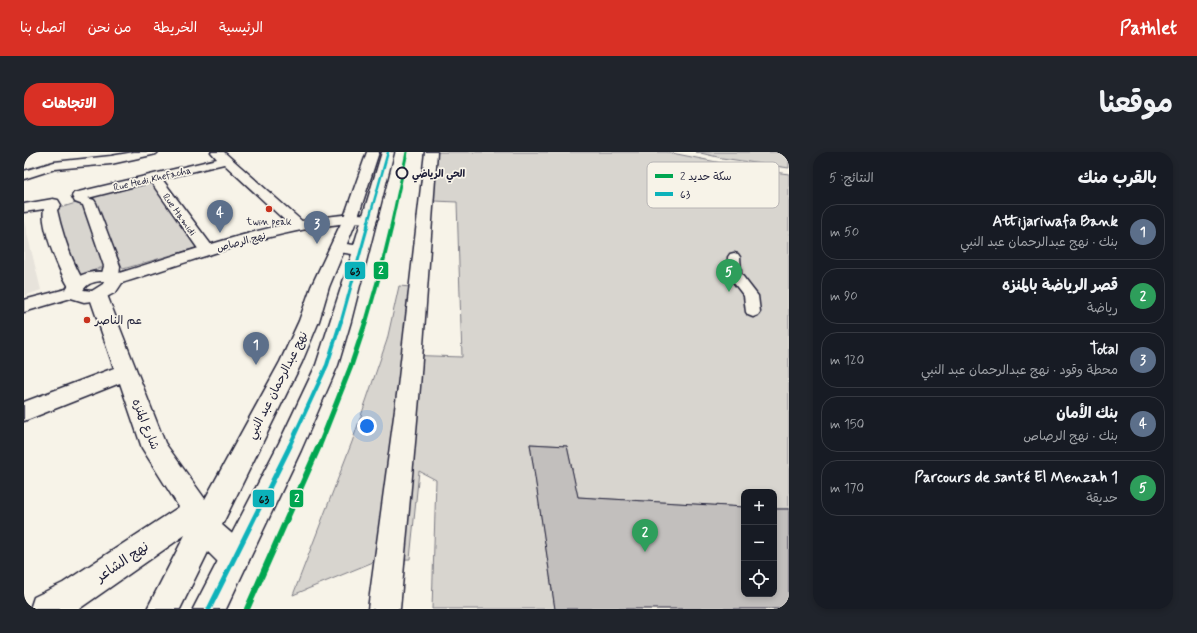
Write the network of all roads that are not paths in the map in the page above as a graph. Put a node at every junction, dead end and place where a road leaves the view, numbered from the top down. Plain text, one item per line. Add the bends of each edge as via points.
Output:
1 (50, 152) edge
2 (152, 152) edge
3 (373, 152) edge
4 (388, 152) edge
5 (432, 152) edge
6 (224, 155) edge
7 (54, 166) junction
8 (24, 175) edge
9 (154, 177) junction
10 (79, 198) junction
11 (53, 204) junction
12 (24, 208) edge
13 (361, 217) junction
14 (299, 226) junction
15 (338, 248) junction
16 (207, 250) junction
17 (361, 250) junction
18 (734, 257) dead end
19 (94, 286) junction
20 (24, 306) edge
21 (753, 312) dead end
22 (125, 372) junction
23 (24, 412) edge
24 (201, 520) junction
25 (235, 557) junction
26 (46, 609) edge
27 (163, 609) edge
28 (209, 609) edge
29 (384, 609) edge

1 - 7 street
2 - 7 street via 111,160
3 - 13 street, نهج عبدالرحمان عبد النبي
4 - 13 street
5 - 29 street
6 - 9 street, Rue Hedi Khefacha
6 - 14 street
7 - 8 street
9 - 10 street, Rue Hedi Khefacha
9 - 16 street, Rue Hamidi
10 - 11 street, Rue Hedi Khefacha via 68,205
10 - 19 street, شارع المنزه via 89,203 112,266
11 - 12 street, Rue Hedi Khefacha
11 - 19 street, شارع المنزه via 50,210 67,267
13 - 14 street, نهج الرصاص
13 - 15 street, نهج عبدالرحمان عبد النبي
13 - 17 street
14 - 16 street, نهج الرصاص
15 - 17 street
15 - 24 street, نهج عبدالرحمان عبد النبي via 291,362
16 - 19 street, نهج الرصاص
17 - 25 street via 327,365
18 - 21 street via 734,274 752,296
19 - 20 street, نهج الرصاص
19 - 22 street, شارع المنزه
22 - 23 street
22 - 24 street, شارع المنزه via 155,448
24 - 25 street, شارع المنزه
24 - 26 street, نهج الشاعر
24 - 27 street, نهج عبدالرحمان عبد النبي
25 - 28 street

